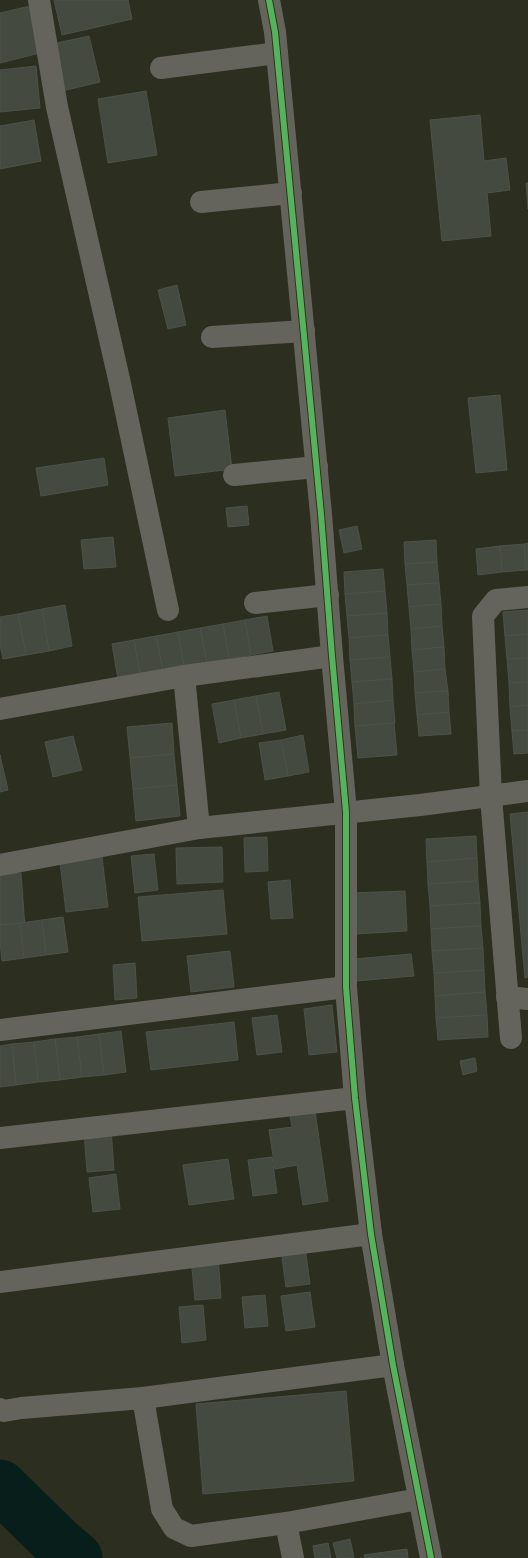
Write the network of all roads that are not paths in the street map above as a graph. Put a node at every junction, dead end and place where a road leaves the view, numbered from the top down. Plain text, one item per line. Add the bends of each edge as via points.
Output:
1 (39, 0) edge
2 (269, 0) edge
3 (277, 53) junction
4 (161, 68) dead end
5 (291, 193) junction
6 (201, 202) dead end
7 (304, 331) junction
8 (212, 337) dead end
9 (317, 467) junction
10 (234, 475) dead end
11 (328, 595) junction
12 (528, 597) edge
13 (255, 603) dead end
14 (168, 610) dead end
15 (332, 656) junction
16 (184, 676) junction
17 (0, 709) edge
18 (528, 791) edge
19 (491, 797) junction
20 (346, 812) junction
21 (199, 828) junction
22 (0, 865) edge
23 (346, 987) junction
24 (518, 998) edge
25 (0, 1030) edge
26 (511, 1038) dead end
27 (355, 1098) junction
28 (0, 1138) edge
29 (371, 1234) junction
30 (0, 1282) edge
31 (393, 1365) junction
32 (143, 1398) junction
33 (0, 1409) edge
34 (418, 1499) junction
35 (286, 1523) junction
36 (293, 1558) edge
37 (430, 1558) edge

1 - 14 street via 57,107
2 - 3 street
3 - 4 street
3 - 5 street
5 - 6 street
5 - 7 street
7 - 8 street
7 - 9 street
9 - 10 street
9 - 11 street
11 - 13 street
11 - 15 street
12 - 19 street via 496,600 483,616
15 - 16 street
15 - 20 street
16 - 17 street
16 - 21 street
18 - 19 street
19 - 20 street
19 - 24 street
20 - 21 street
20 - 23 street
21 - 22 street
23 - 25 street
23 - 27 street
24 - 26 street
27 - 28 street
27 - 29 street
29 - 30 street
29 - 31 street
31 - 32 street
31 - 34 street
32 - 33 street via 4,1411
32 - 35 street via 162,1509 174,1528 191,1536
34 - 35 street
34 - 37 street
35 - 36 street

